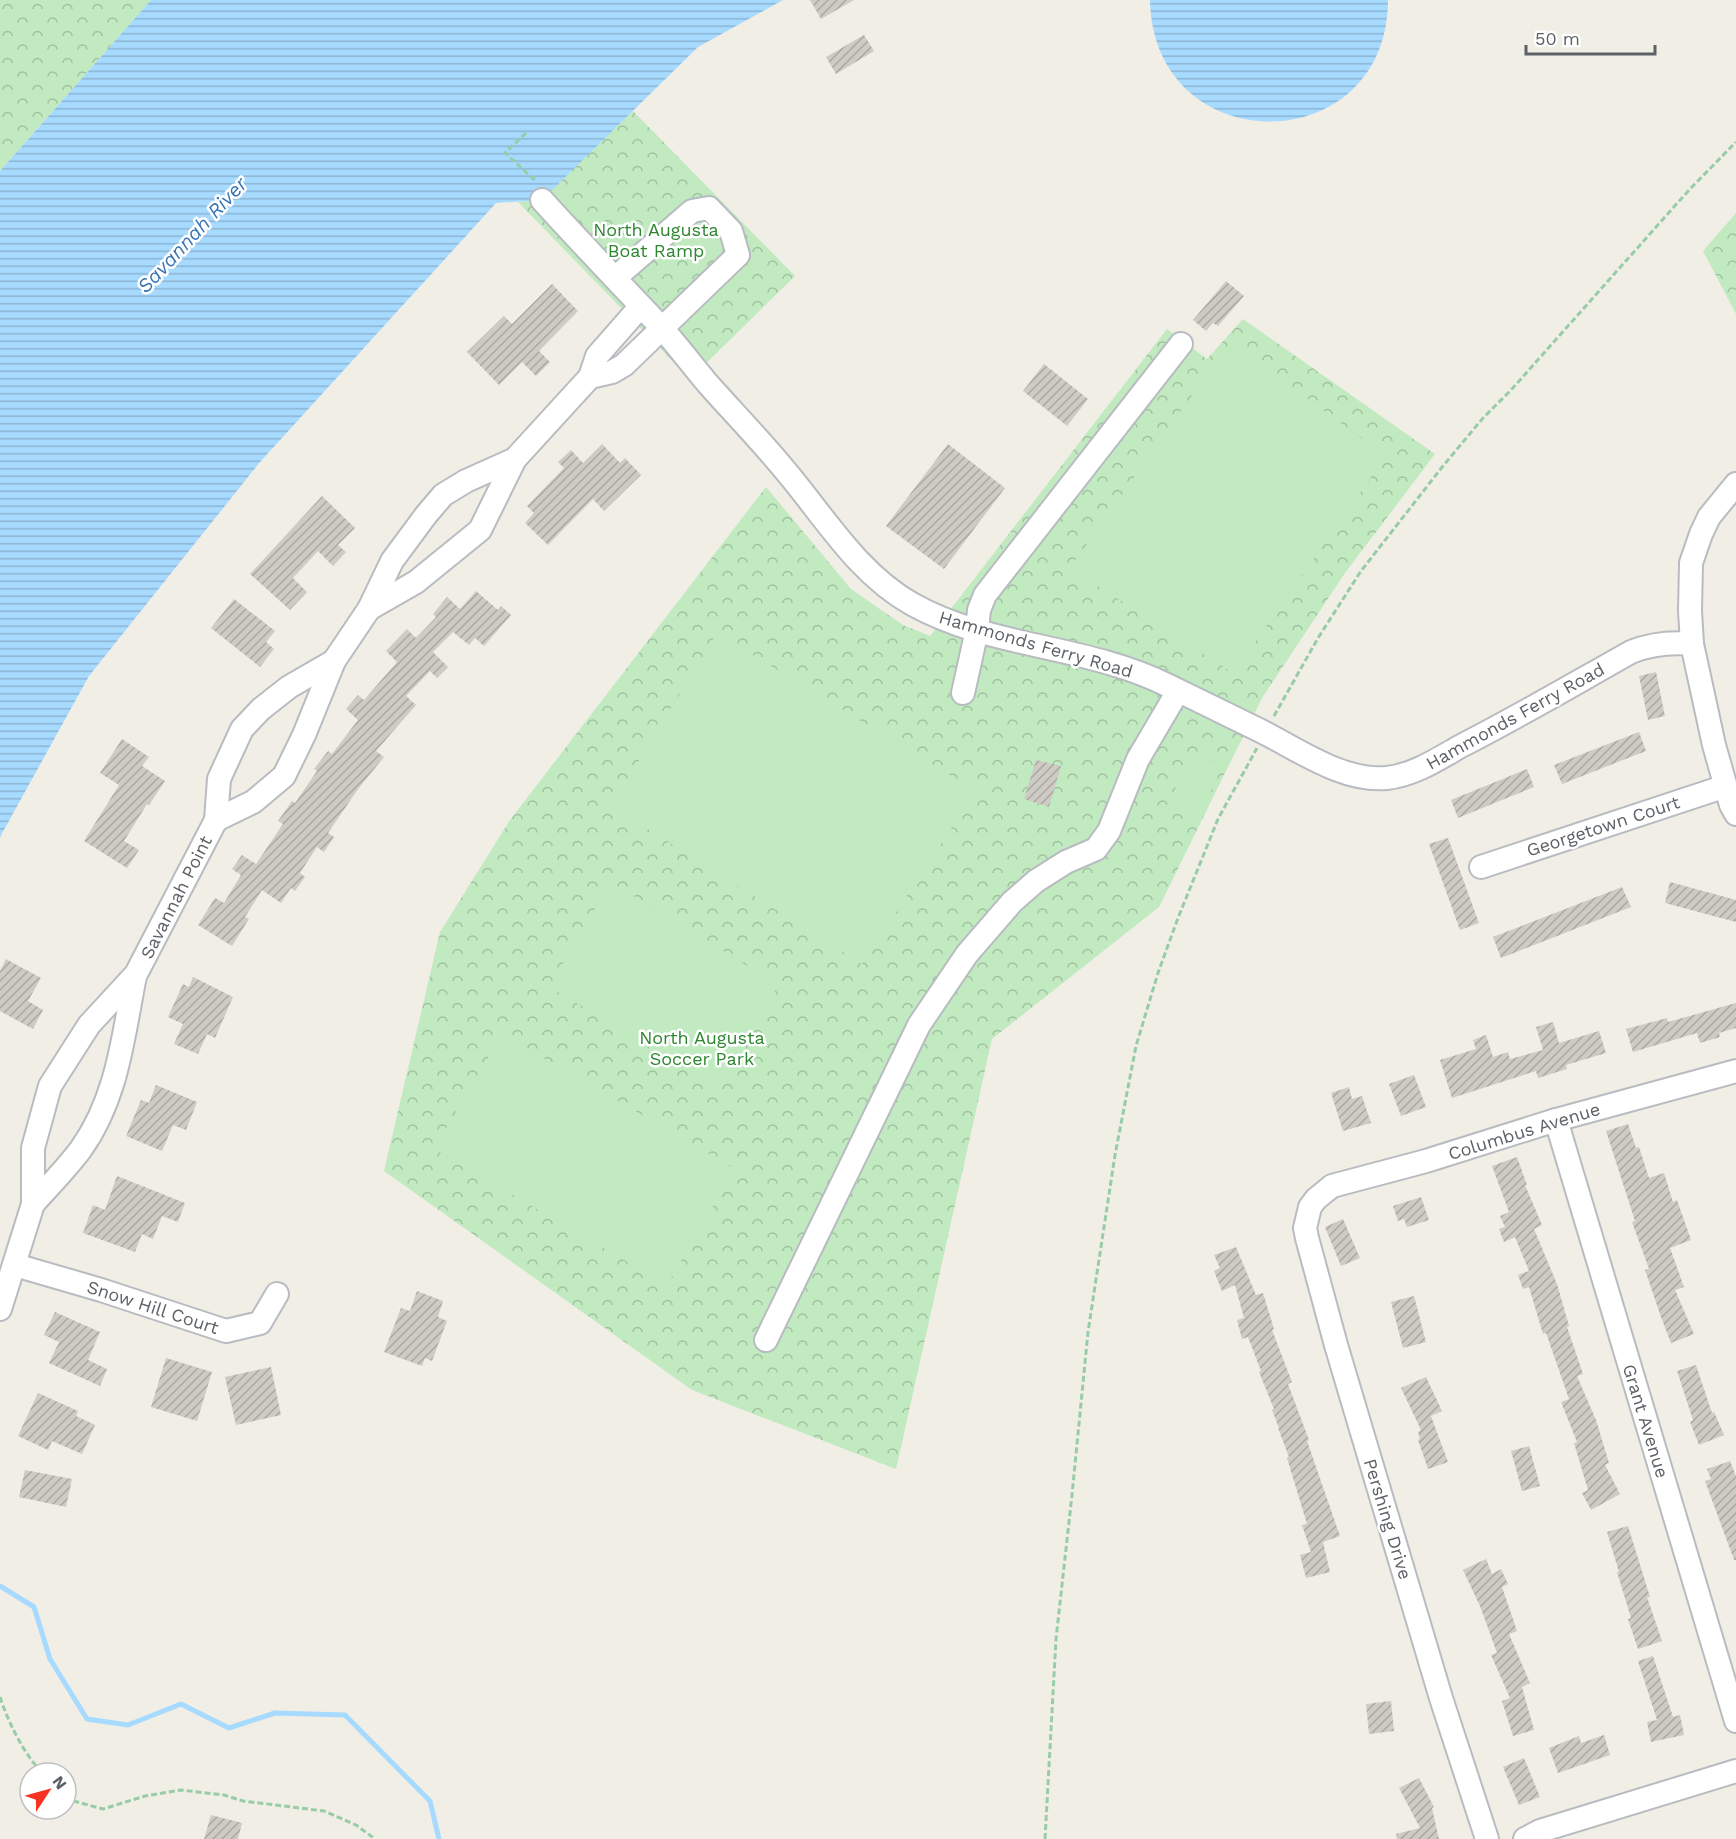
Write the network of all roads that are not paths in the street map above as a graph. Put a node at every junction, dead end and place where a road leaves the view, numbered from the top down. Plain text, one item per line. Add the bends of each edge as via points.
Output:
1 (540, 191) road end
2 (615, 278) junction
3 (640, 307) junction
4 (662, 329) junction
5 (1181, 344) dead end
6 (590, 378) junction
7 (515, 459) junction
8 (1736, 484) edge
9 (369, 609) junction
10 (977, 630) junction
11 (1692, 644) junction
12 (334, 661) junction
13 (1178, 691) junction
14 (963, 693) dead end
15 (1726, 786) junction
16 (1736, 814) edge
17 (216, 820) junction
18 (1481, 867) dead end
19 (136, 974) junction
20 (1736, 1071) edge
21 (1556, 1120) junction
22 (1316, 1199) joint
23 (33, 1204) junction
24 (15, 1265) junction
25 (277, 1294) dead end
26 (0, 1310) edge
27 (766, 1340) dead end
28 (1730, 1681) edge
29 (1736, 1721) edge
30 (1736, 1771) edge
31 (1487, 1839) edge
32 (1525, 1839) edge

1 - 2 street, Hammonds Ferry Road
2 - 3 street, Hammonds Ferry Road
2 - 4 street, Savannah Point via 692,211 709,208 731,231 738,255
3 - 4 street, Hammonds Ferry Road
3 - 6 street, Savannah Point via 597,356
4 - 6 street, Savannah Point via 624,365
4 - 10 street, Hammonds Ferry Road via 872,576 932,615
5 - 10 street via 985,595
6 - 7 street, Savannah Point
7 - 9 street, Savannah Point via 480,530 416,582
7 - 9 street, Savannah Point via 443,495 392,561
8 - 11 street via 1709,517 1692,563
9 - 12 street, Savannah Point
10 - 13 street, Hammonds Ferry Road via 1099,660
10 - 14 street
11 - 13 street, Hammonds Ferry Road via 1645,646 1417,769 1403,775 1373,778 1344,772
11 - 15 street
12 - 17 street, Savannah Point via 284,776 253,802
12 - 17 street, Savannah Point via 289,687 242,729 219,778
13 - 27 street via 1138,759 1109,831 1096,849 1066,862 1012,902 967,954 919,1025
15 - 16 street
15 - 18 street, Georgetown Court
17 - 19 street, Savannah Point
19 - 23 street, Savannah Point via 118,1069 100,1117 81,1149
19 - 23 street, Savannah Point via 89,1025 50,1086 33,1148
20 - 21 street, Columbus Avenue
21 - 22 street, Columbus Avenue via 1332,1186
21 - 28 street, Grant Avenue
22 - 31 street, Pershing Drive via 1306,1217 1307,1238 1441,1698
23 - 24 street, Savannah Point
24 - 25 street, Snow Hill Court via 226,1331 260,1323
24 - 26 street, Savannah Point
28 - 29 street, Grant Avenue
30 - 32 street via 1540,1831

